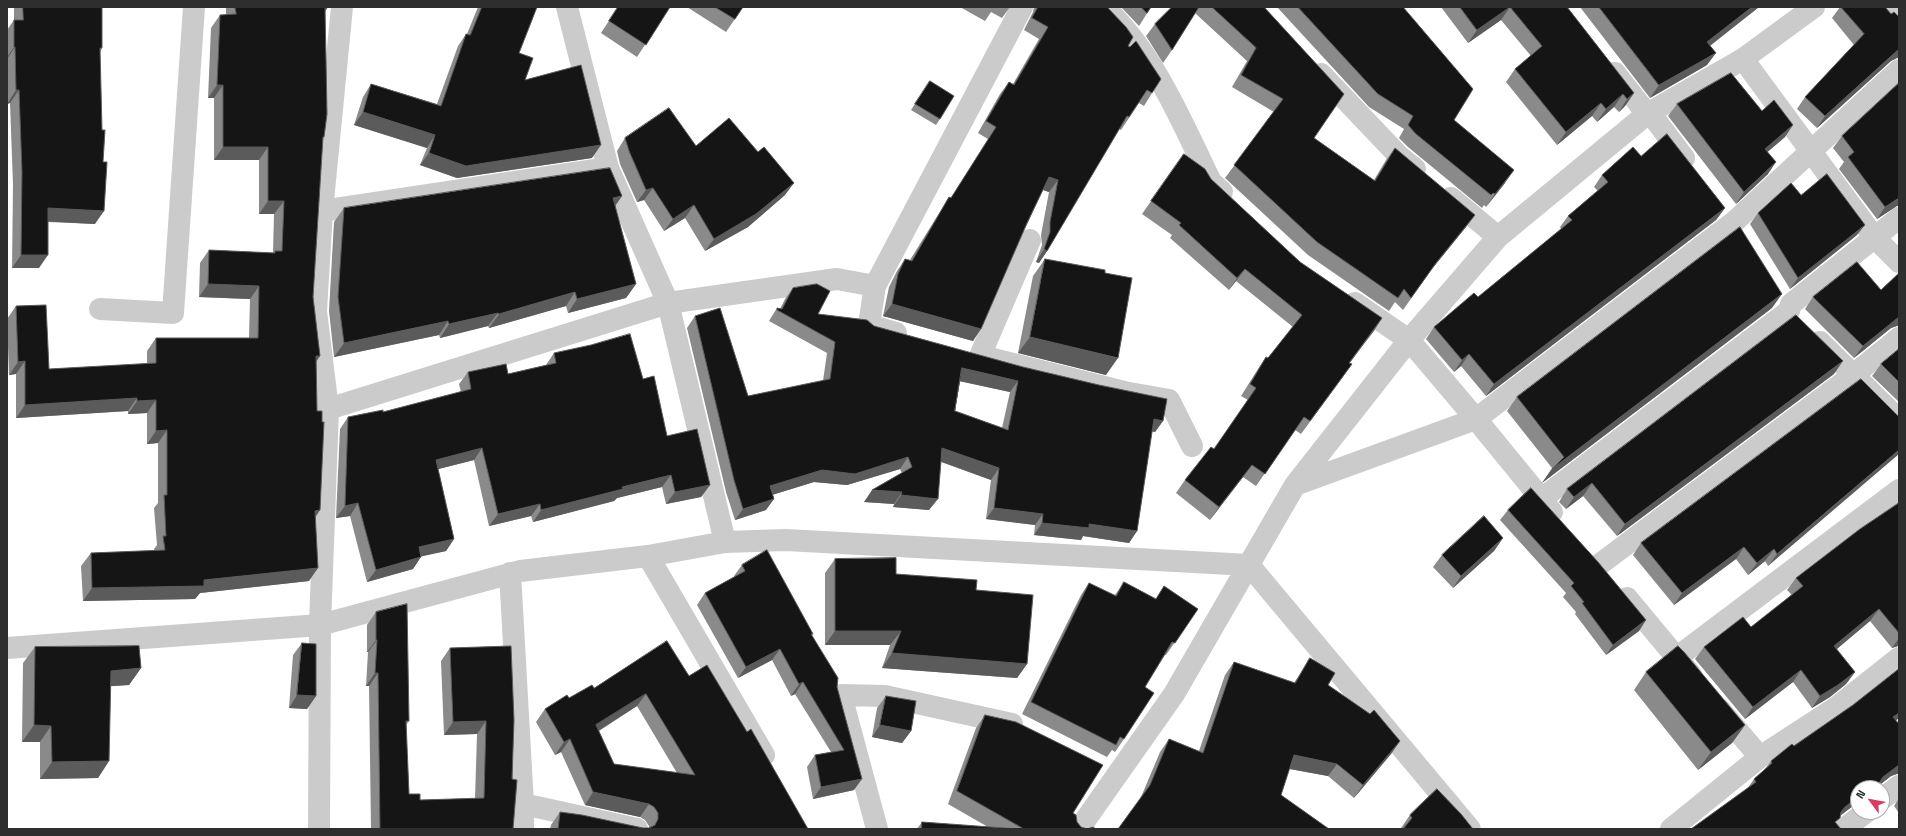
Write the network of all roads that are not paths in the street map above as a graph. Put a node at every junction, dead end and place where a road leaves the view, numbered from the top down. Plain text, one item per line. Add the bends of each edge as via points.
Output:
1 (194, 7) edge
2 (342, 7) edge
3 (567, 7) edge
4 (1022, 7) edge
5 (1104, 7) edge
6 (1814, 7) edge
7 (1890, 7) edge
8 (1899, 21) edge
9 (1603, 57) edge
10 (1743, 59) junction
11 (1307, 60) edge
12 (1899, 70) edge
13 (1652, 118) junction
14 (1811, 150) junction
15 (608, 168) junction
16 (1695, 172) edge
17 (1720, 204) edge
18 (1239, 208) edge
19 (322, 211) junction
20 (1899, 218) edge
21 (1734, 222) junction
22 (1498, 237) junction
23 (1874, 237) junction
24 (1030, 240) dead end
25 (1746, 242) edge
26 (1899, 262) edge
27 (875, 286) junction
28 (1339, 292) edge
29 (1777, 292) edge
30 (668, 303) junction
31 (100, 309) dead end
32 (1789, 312) junction
33 (913, 337) edge
34 (1899, 338) edge
35 (1409, 340) junction
36 (958, 350) edge
37 (980, 356) junction
38 (1852, 376) junction
39 (328, 409) junction
40 (1476, 419) junction
41 (1899, 420) edge
42 (1192, 446) dead end
43 (1295, 484) junction
44 (1899, 490) edge
45 (1540, 500) junction
46 (1567, 529) edge
47 (725, 542) junction
48 (648, 556) junction
49 (1249, 566) junction
50 (510, 573) junction
51 (320, 625) junction
52 (7, 648) edge
53 (1676, 658) junction
54 (1899, 658) edge
55 (1032, 734) edge
56 (1760, 757) junction
57 (1096, 765) edge
58 (774, 772) edge
59 (1117, 776) junction
60 (1899, 786) edge
61 (1890, 793) edge
62 (523, 804) junction
63 (1856, 820) edge
64 (319, 829) edge
65 (523, 829) edge
66 (637, 829) edge
67 (877, 829) edge
68 (1079, 829) edge
69 (1470, 829) edge
70 (1672, 829) edge
71 (1844, 829) edge

1 - 31 street via 172,313
2 - 19 street
3 - 15 street
4 - 27 street
5 - 18 street via 1127,32 1166,89 1211,182
6 - 10 street
7 - 8 street
9 - 13 street
10 - 13 street
10 - 14 street
11 - 22 street via 1398,156
12 - 14 street
13 - 16 street
13 - 22 street
14 - 21 street
14 - 23 street
15 - 19 street
15 - 30 street
17 - 21 street
19 - 39 street via 316,311
20 - 23 street
21 - 25 street
21 - 40 street
22 - 35 street
23 - 26 street
23 - 32 street via 1791,304
24 - 37 street
27 - 30 street via 837,279
27 - 33 street via 869,325
28 - 35 street
29 - 32 street
30 - 39 street
30 - 47 street
32 - 38 street
32 - 45 street
34 - 38 street
35 - 40 street
35 - 43 street
36 - 37 street
37 - 42 street via 1124,392 1169,400
38 - 41 street
38 - 53 street via 1594,558
39 - 51 street
40 - 43 street
40 - 45 street
43 - 49 street
44 - 53 street
45 - 46 street
47 - 48 street
47 - 49 street via 786,540
48 - 50 street
48 - 58 street
49 - 59 street via 1174,694
49 - 69 street
50 - 51 street
50 - 62 street
51 - 52 street
51 - 64 street
53 - 56 street
54 - 56 street via 1837,707
55 - 67 street via 1011,723 885,696 841,695
56 - 70 street
57 - 59 street
59 - 68 street
60 - 61 street
62 - 65 street
62 - 66 street
63 - 71 street

